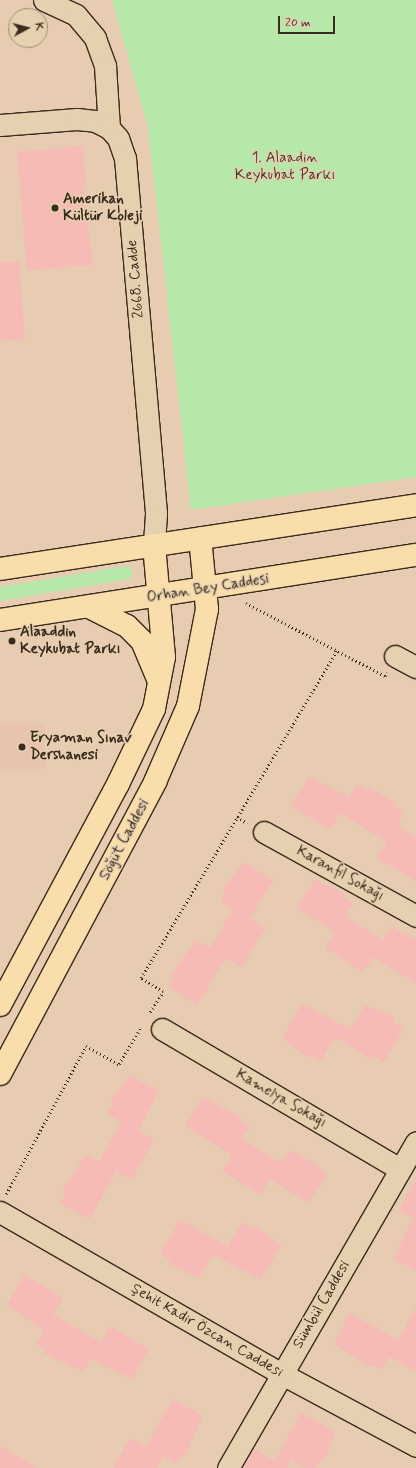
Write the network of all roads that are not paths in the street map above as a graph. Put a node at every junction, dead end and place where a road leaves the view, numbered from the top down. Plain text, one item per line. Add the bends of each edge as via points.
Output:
1 (44, 0) edge
2 (0, 125) edge
3 (109, 128) junction
4 (416, 505) edge
5 (200, 538) junction
6 (154, 546) junction
7 (416, 555) edge
8 (0, 569) edge
9 (212, 589) junction
10 (158, 597) junction
11 (89, 607) junction
12 (0, 620) edge
13 (395, 656) road end
14 (416, 667) edge
15 (160, 687) junction
16 (264, 832) dead end
17 (416, 916) edge
18 (0, 1005) edge
19 (162, 1030) dead end
20 (0, 1074) edge
21 (416, 1142) edge
22 (400, 1169) junction
23 (2, 1205) edge
24 (282, 1374) junction
25 (416, 1446) edge
26 (228, 1468) edge

1 - 3 street via 76,15 95,38 105,66
2 - 3 street via 77,119 95,121
3 - 6 street, 2668. Cadde via 125,158 156,514
4 - 5 main road
5 - 6 main road
5 - 9 main road, Söğüt Caddesi
6 - 8 main road
6 - 10 main road
7 - 9 main road, Orhan Bey Caddesi
9 - 10 main road, Orhan Bey Caddesi
9 - 20 main road, Söğüt Caddesi via 201,653 174,743
10 - 11 main road, Orhan Bey Caddesi
10 - 15 main road via 164,657
11 - 12 main road, Orhan Bey Caddesi
11 - 15 main road via 127,626 142,641 153,661
13 - 14 street
15 - 18 main road via 139,744
16 - 17 street, Karanfil Sokağı
19 - 22 street, Kamelya Sokağı
21 - 22 street, Sümbül Caddesi
22 - 24 street, Sümbül Caddesi
23 - 24 street, Şehit Kadir Özcan Caddesi
24 - 25 street, Şehit Kadir Özcan Caddesi
24 - 26 street, Sümbül Caddesi

